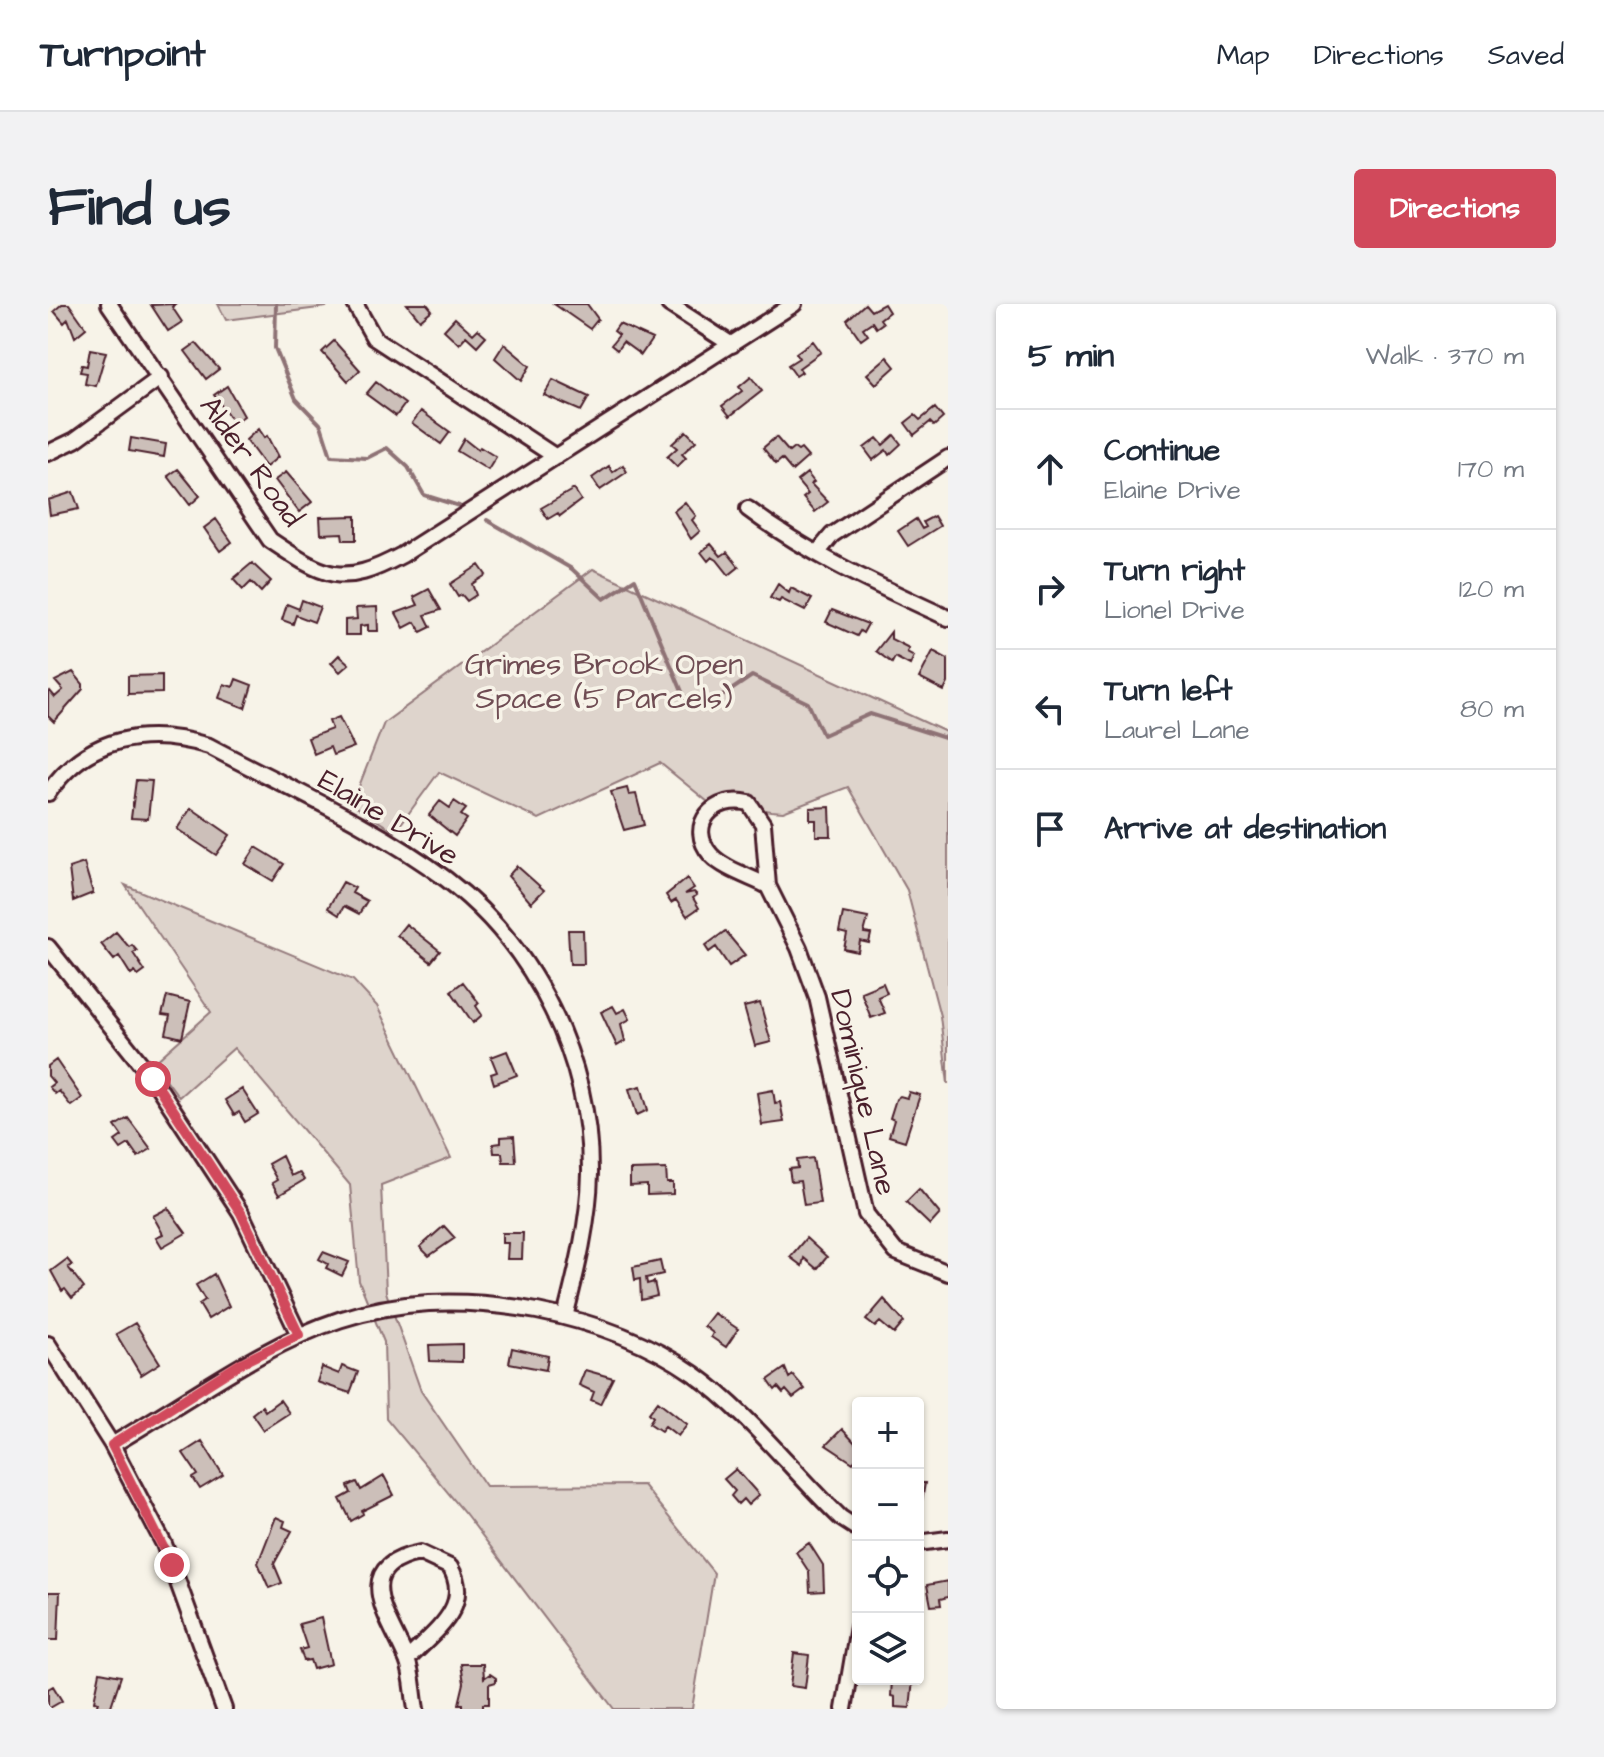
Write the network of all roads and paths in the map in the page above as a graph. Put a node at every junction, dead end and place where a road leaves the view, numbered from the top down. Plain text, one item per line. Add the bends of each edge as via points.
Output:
1 (109, 304) edge
2 (355, 304) edge
3 (669, 304) edge
4 (794, 304) edge
5 (732, 345) junction
6 (161, 377) junction
7 (48, 453) edge
8 (556, 457) junction
9 (948, 458) edge
10 (748, 509) dead end
11 (818, 552) junction
12 (948, 618) edge
13 (48, 793) edge
14 (768, 886) junction
15 (48, 947) edge
16 (948, 1273) edge
17 (565, 1317) junction
18 (299, 1335) junction
19 (48, 1344) edge
20 (112, 1445) junction
21 (852, 1525) edge
22 (948, 1539) edge
23 (924, 1542) edge
24 (407, 1660) junction
25 (852, 1662) edge
26 (224, 1709) edge
27 (416, 1709) edge
28 (844, 1709) edge

1 - 6 street, Alder Road
2 - 8 street via 374,338
3 - 5 street
4 - 5 street, Alder Road
5 - 8 street, Alder Road
6 - 7 street via 75,440
6 - 8 street, Alder Road via 270,540 301,561 336,575 369,573
9 - 11 street via 832,535
10 - 11 street
11 - 12 street
13 - 17 street, Elaine Drive via 82,758 113,742 141,735 179,737 209,746 402,849 477,905 542,990 584,1103 590,1177 579,1263
14 - 14 street, Dominique Lane via 758,812 749,803 723,801 703,823 705,847 714,858
14 - 16 street, Dominique Lane via 817,997 866,1214 896,1252
15 - 18 street via 153,1079 241,1213
17 - 18 street via 454,1300 358,1312
17 - 21 street via 639,1341 695,1374
18 - 20 street via 243,1362
19 - 20 street
20 - 26 street via 164,1544
22 - 23 street
24 - 24 street via 387,1624 380,1583 396,1560 420,1553 450,1567 459,1588 456,1607
24 - 27 street
25 - 28 street

